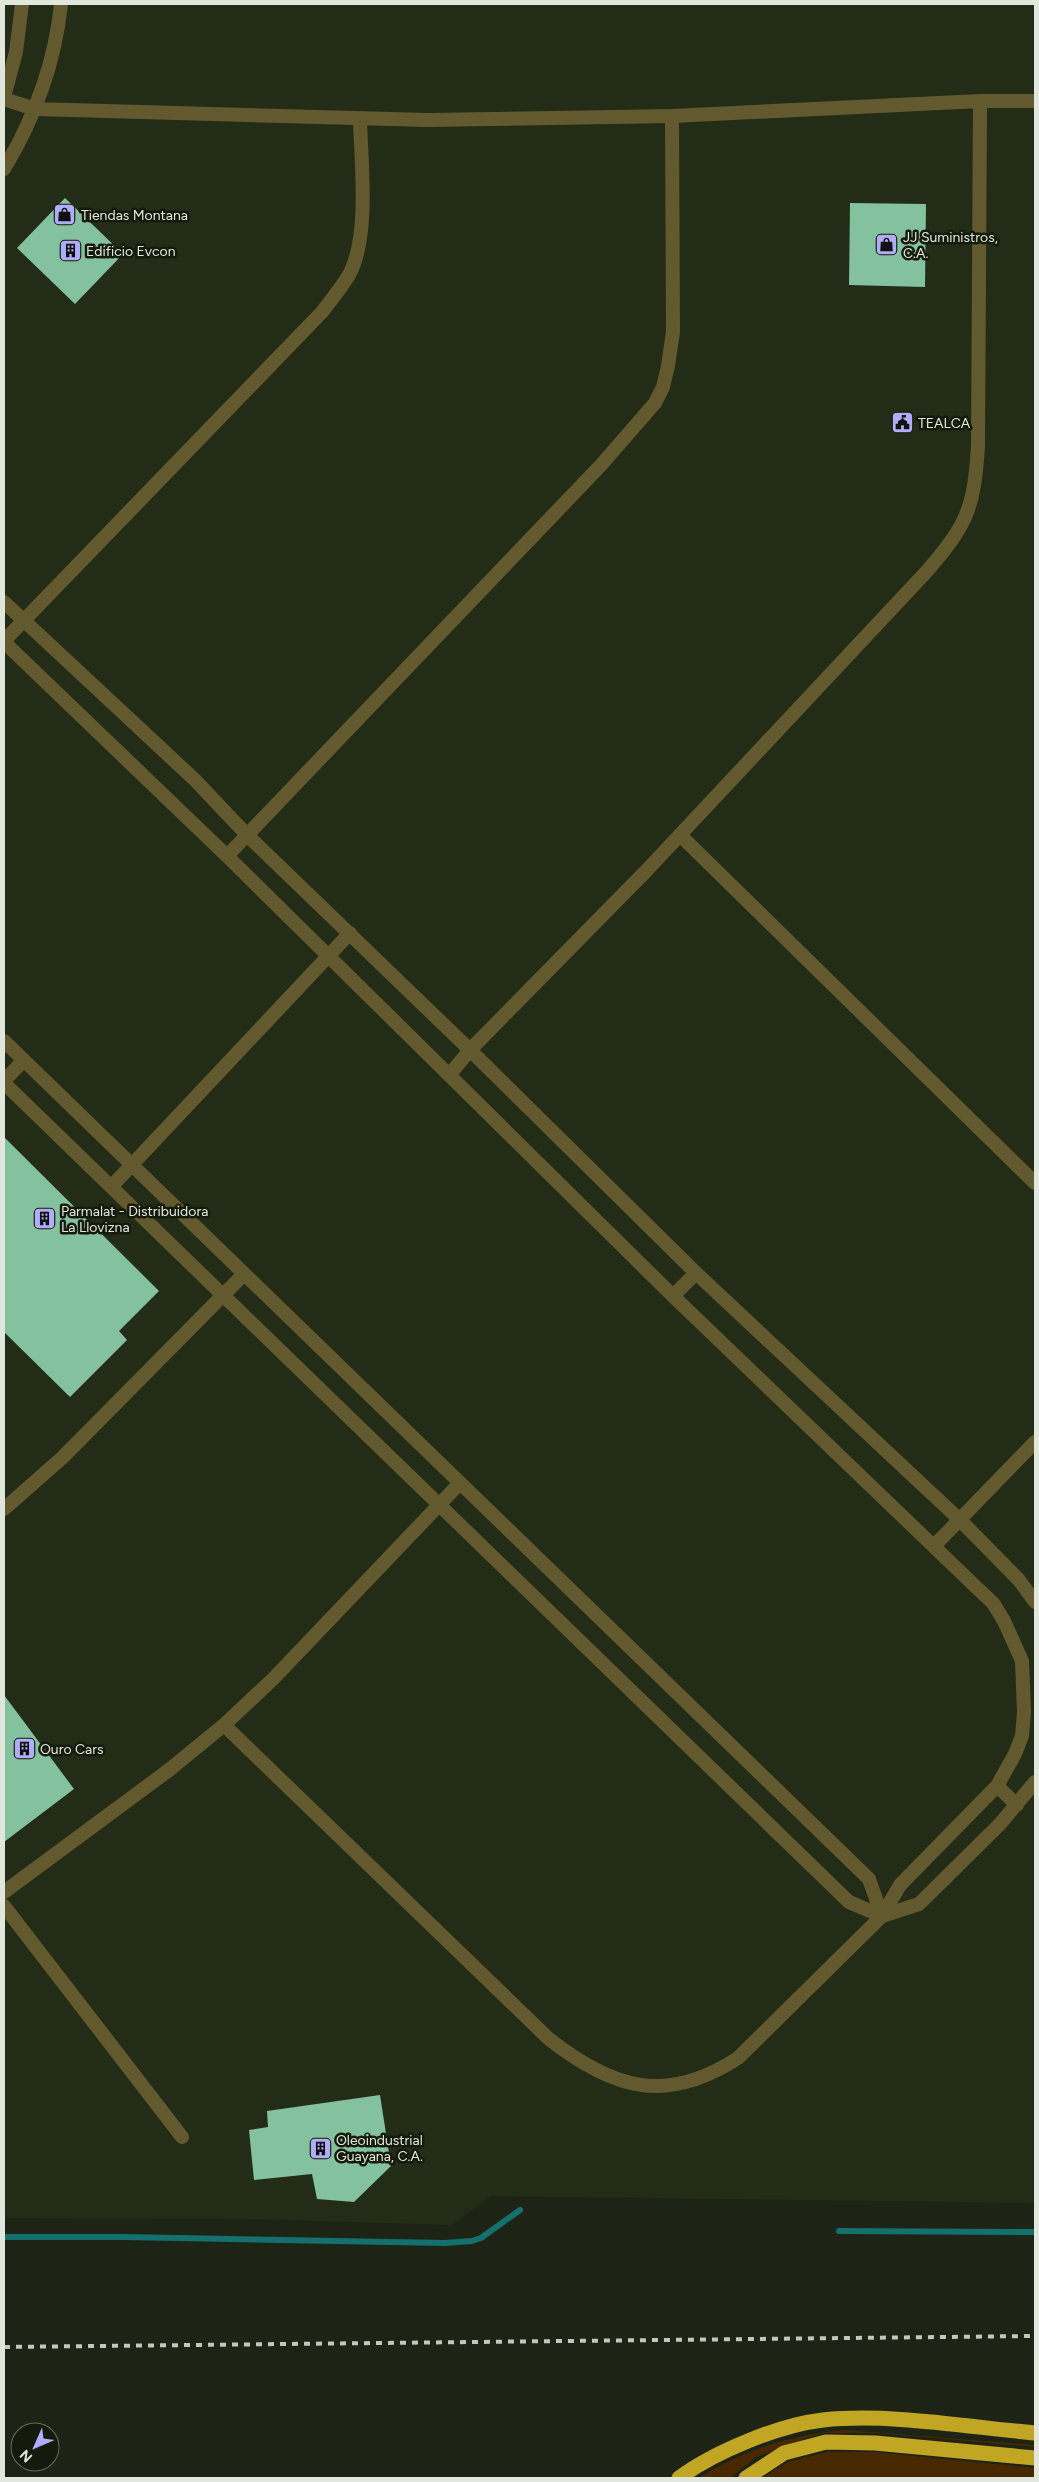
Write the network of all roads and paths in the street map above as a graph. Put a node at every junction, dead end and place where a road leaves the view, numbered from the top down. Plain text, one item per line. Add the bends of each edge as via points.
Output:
1 (22, 4) edge
2 (61, 4) edge
3 (4, 98) edge
4 (980, 101) junction
5 (1035, 101) edge
6 (35, 109) junction
7 (672, 116) junction
8 (360, 119) junction
9 (4, 169) edge
10 (4, 602) edge
11 (23, 621) junction
12 (4, 641) edge
13 (247, 835) junction
14 (680, 835) junction
15 (227, 856) junction
16 (350, 933) junction
17 (328, 956) junction
18 (4, 1041) edge
19 (470, 1050) junction
20 (24, 1060) junction
21 (450, 1074) junction
22 (4, 1082) edge
23 (131, 1165) junction
24 (1035, 1183) edge
25 (111, 1187) junction
26 (696, 1273) junction
27 (243, 1275) junction
28 (223, 1295) junction
29 (673, 1296) junction
30 (1035, 1442) edge
31 (459, 1484) junction
32 (439, 1505) junction
33 (4, 1509) edge
34 (960, 1520) junction
35 (934, 1546) junction
36 (1035, 1602) edge
37 (224, 1725) junction
38 (1035, 1782) edge
39 (997, 1786) junction
40 (1017, 1805) junction
41 (4, 1892) edge
42 (4, 1906) edge
43 (882, 1916) junction
44 (182, 2137) dead end
45 (1035, 2434) edge
46 (1035, 2458) edge
47 (679, 2478) edge
48 (746, 2478) edge

1 - 3 street via 16,52
2 - 6 street via 51,58
3 - 6 street
4 - 5 street
4 - 7 street
4 - 14 street via 978,446 971,505 953,540 928,570
6 - 8 street
6 - 9 street
7 - 8 street
7 - 13 street via 673,332 664,386 655,403 601,465
8 - 11 street via 362,230 350,273 340,290
10 - 11 street
11 - 12 street
11 - 13 street via 196,780
12 - 15 street
13 - 15 street
13 - 16 street
14 - 19 street
14 - 24 street
15 - 17 street
16 - 17 street
16 - 19 street
17 - 21 street
17 - 23 street
18 - 20 street
19 - 21 street
19 - 26 street
20 - 22 street
20 - 23 street
21 - 29 street
22 - 25 street
23 - 25 street
23 - 27 street
25 - 28 street
26 - 29 street
26 - 34 street
27 - 28 street
27 - 31 street
28 - 32 street
28 - 33 street via 62,1457
29 - 35 street
30 - 34 street
31 - 32 street
31 - 43 street via 869,1879
32 - 37 street via 280,1672
32 - 43 street via 850,1902
34 - 35 street
34 - 36 street via 1019,1580
35 - 39 street via 992,1603 1022,1661 1022,1736
37 - 41 street via 169,1770
37 - 43 street via 549,2039 590,2068 633,2085 668,2085 698,2079 738,2058
38 - 40 street
39 - 40 street
39 - 43 street via 900,1884
40 - 43 street via 919,1904
42 - 44 street
45 - 47 highway via 878,2420 821,2420 777,2431 725,2452
46 - 48 highway via 875,2443 826,2442 784,2453

